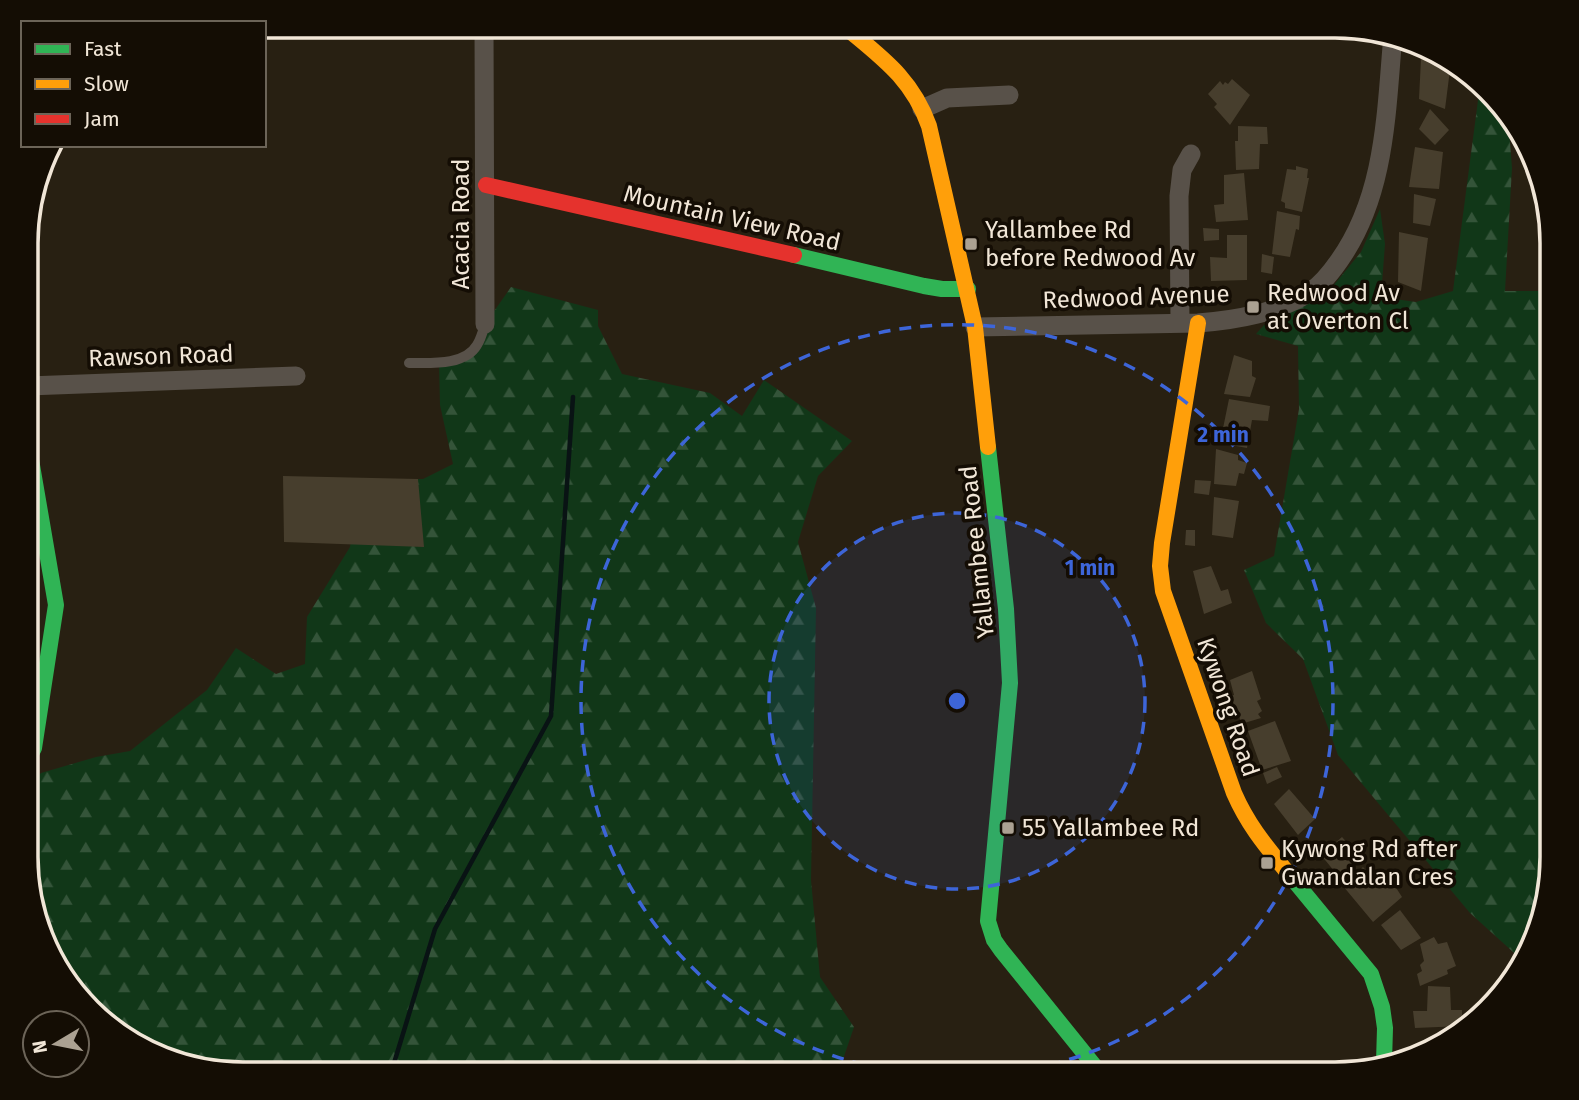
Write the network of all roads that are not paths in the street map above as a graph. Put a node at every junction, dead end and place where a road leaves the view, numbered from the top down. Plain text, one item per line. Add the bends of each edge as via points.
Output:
1 (484, 39) edge
2 (859, 39) edge
3 (1392, 46) edge
4 (1009, 95) dead end
5 (922, 109) junction
6 (1191, 153) dead end
7 (485, 185) junction
8 (968, 289) junction
9 (1189, 323) junction
10 (485, 324) joint
11 (975, 327) junction
12 (409, 363) dead end
13 (296, 376) dead end
14 (38, 386) edge
15 (38, 503) edge
16 (39, 708) edge
17 (1384, 1056) edge
18 (1091, 1062) edge

1 - 7 street, Acacia Road
2 - 5 street, Yallambee Road via 898,74
3 - 9 street, Redwood Avenue via 1377,175 1355,236 1334,268 1313,290 1290,303 1245,317
4 - 5 street via 947,98
5 - 8 street, Yallambee Road
6 - 9 street via 1180,182
7 - 8 street, Mountain View Road via 924,286
7 - 10 street, Acacia Road
8 - 11 street, Yallambee Road
9 - 11 street, Redwood Avenue
9 - 17 street, Kywong Road via 1162,543 1163,590 1244,816 1371,974 1384,1010
10 - 12 lane, Acacia Road via 468,355 439,363
11 - 18 street, Yallambee Road via 1010,682 988,921 1001,950
13 - 14 street, Rawson Road
15 - 16 street via 56,605

